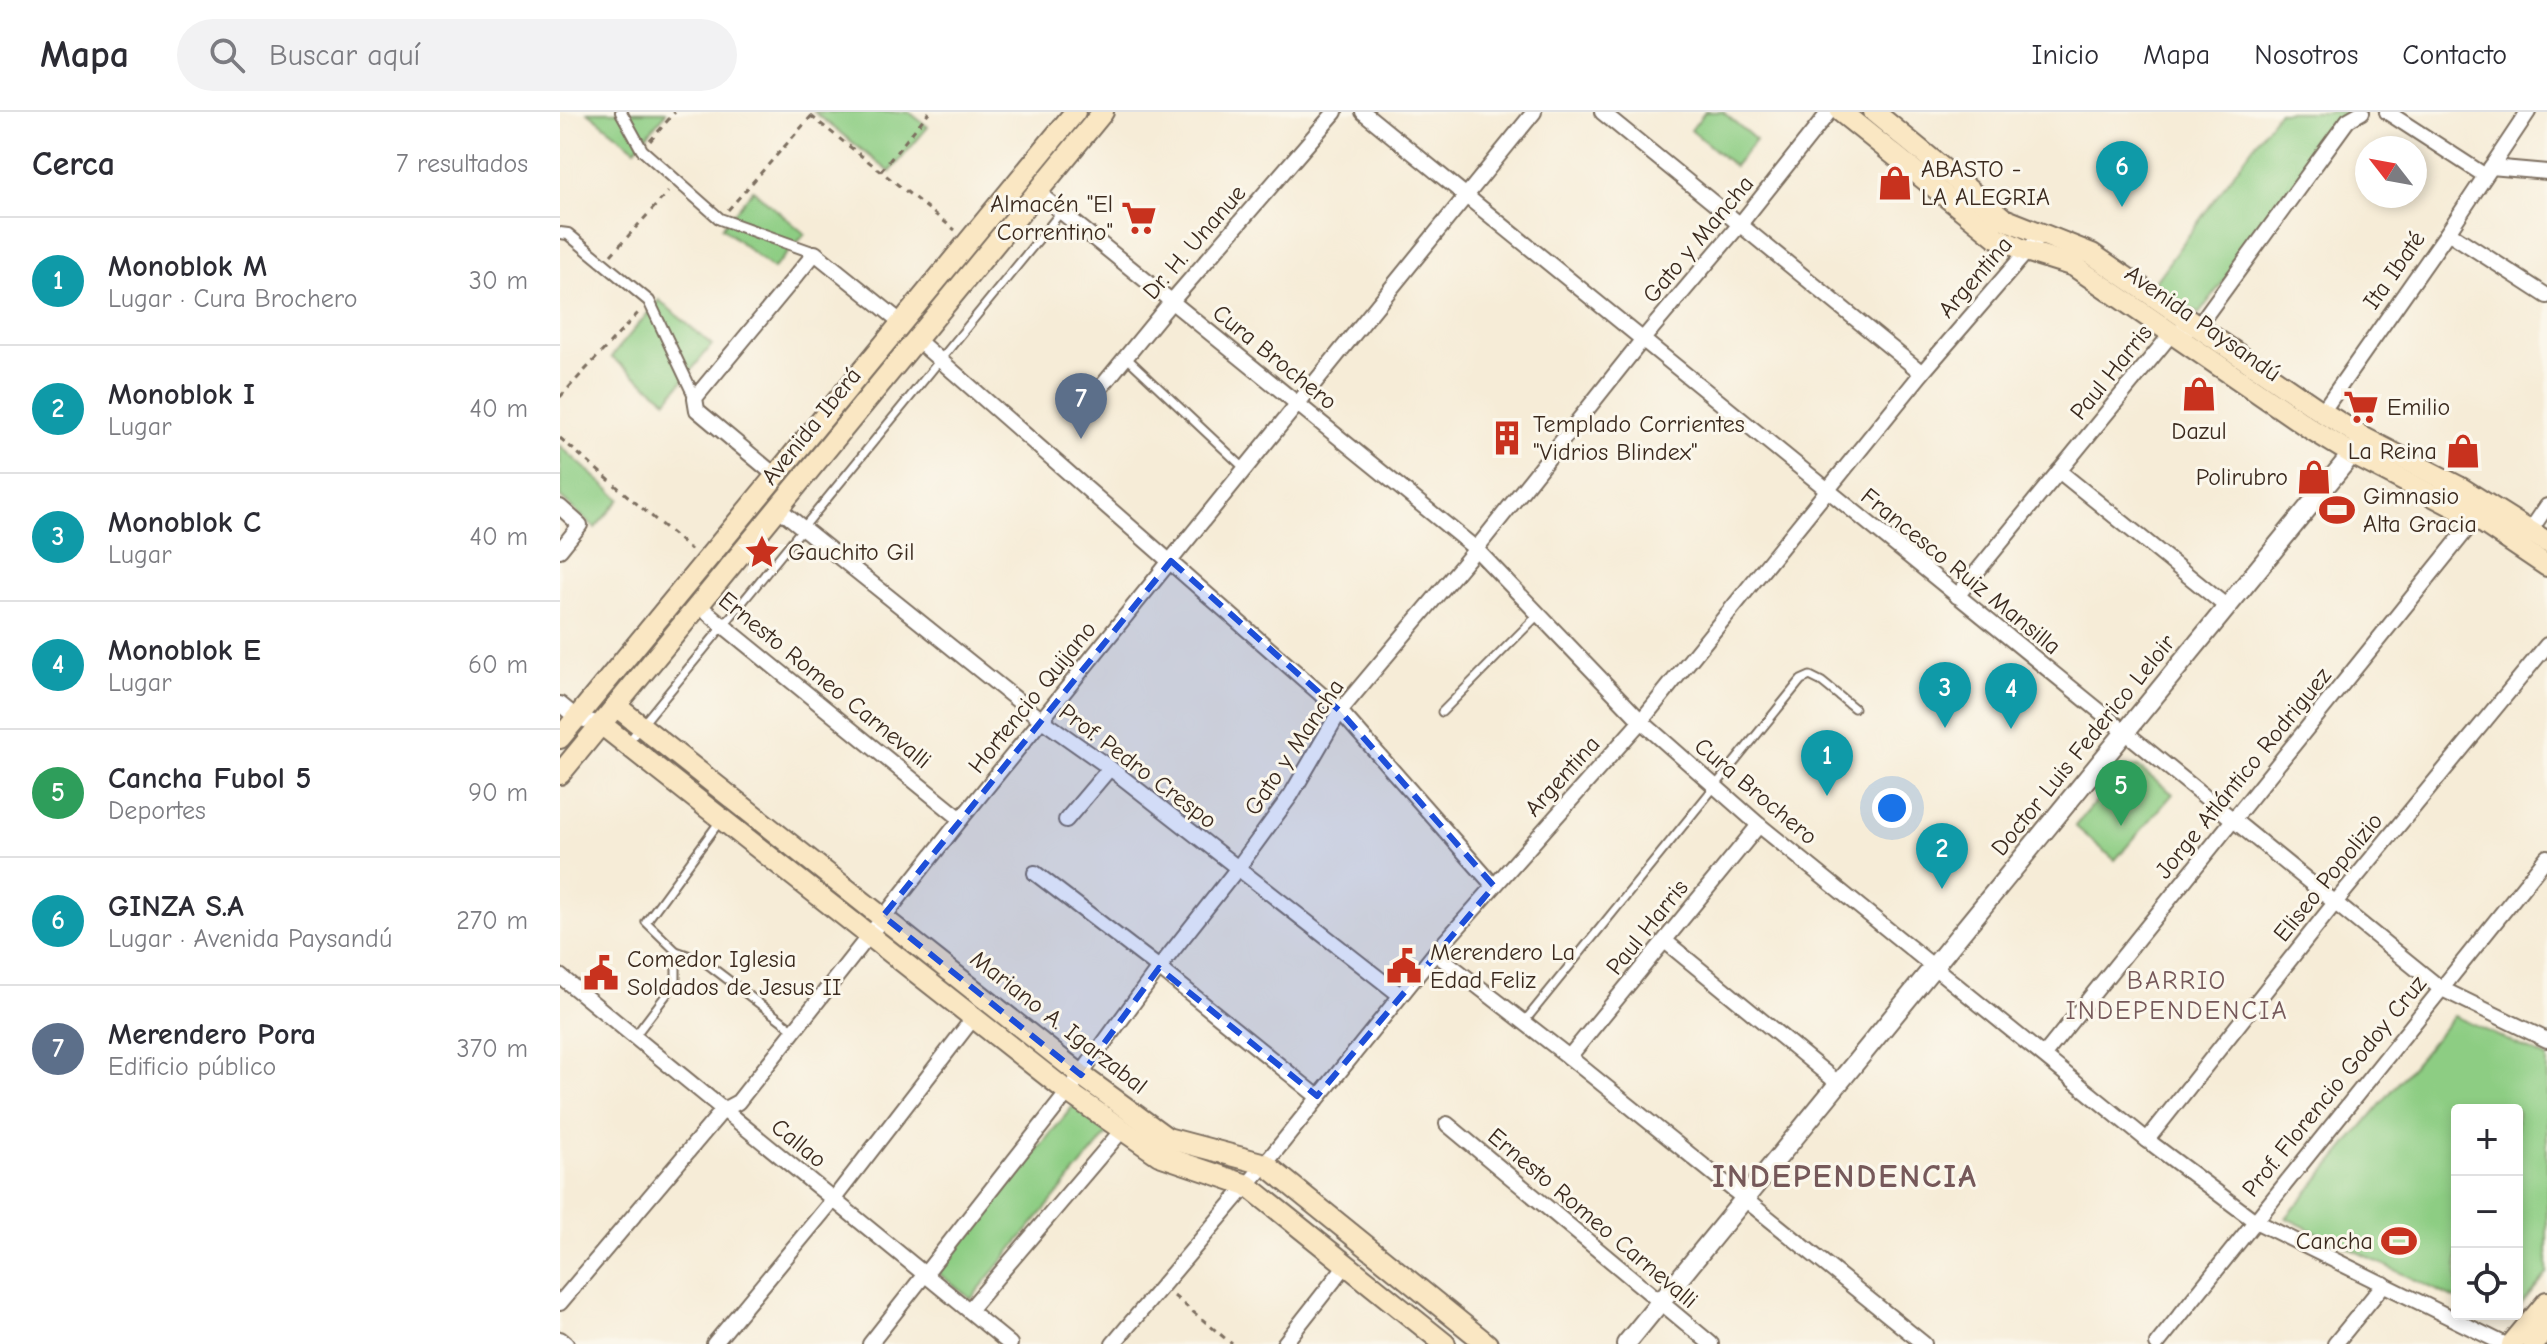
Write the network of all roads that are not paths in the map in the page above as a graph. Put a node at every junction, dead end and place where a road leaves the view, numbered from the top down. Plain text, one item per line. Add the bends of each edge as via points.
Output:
1 (621, 112) edge
2 (1075, 112) edge
3 (1103, 112) edge
4 (1335, 112) edge
5 (1363, 112) edge
6 (1534, 112) edge
7 (1602, 112) edge
8 (1829, 112) edge
9 (1841, 112) edge
10 (1874, 112) edge
11 (2362, 112) edge
12 (2387, 112) edge
13 (2528, 112) edge
14 (2488, 171) junction
15 (2547, 172) edge
16 (1037, 192) junction
17 (1466, 196) junction
18 (1061, 211) junction
19 (1741, 223) junction
20 (2448, 232) junction
21 (560, 233) edge
22 (2041, 235) junction
23 (2026, 251) junction
24 (815, 253) junction
25 (2547, 296) edge
26 (1171, 302) junction
27 (902, 323) junction
28 (2198, 326) junction
29 (2172, 333) junction
30 (916, 339) junction
31 (1643, 339) junction
32 (1126, 357) junction
33 (940, 358) junction
34 (1922, 373) junction
35 (695, 398) junction
36 (1089, 402) dead end
37 (1298, 404) junction
38 (2322, 412) junction
39 (2358, 446) junction
40 (1246, 469) junction
41 (2059, 471) junction
42 (776, 476) junction
43 (1825, 490) junction
44 (2547, 506) edge
45 (560, 507) edge
46 (778, 508) junction
47 (2476, 518) junction
48 (803, 527) junction
49 (2532, 540) edge
50 (1476, 549) junction
51 (560, 550) edge
52 (1171, 561) junction
53 (2547, 566) edge
54 (1957, 596) junction
55 (698, 605) junction
56 (2227, 607) junction
57 (1538, 615) junction
58 (723, 624) junction
59 (2547, 645) edge
60 (599, 691) junction
61 (560, 704) edge
62 (616, 706) junction
63 (1854, 708) dead end
64 (1340, 711) junction
65 (1442, 712) dead end
66 (577, 718) junction
67 (1042, 720) junction
68 (1641, 721) junction
69 (601, 724) junction
70 (641, 725) junction
71 (2124, 731) junction
72 (560, 738) edge
73 (627, 743) junction
74 (1110, 768) junction
75 (560, 774) edge
76 (1713, 785) junction
77 (723, 818) junction
78 (961, 819) junction
79 (2234, 819) junction
80 (1066, 820) dead end
81 (1759, 825) junction
82 (2547, 857) edge
83 (1237, 869) junction
84 (1035, 873) dead end
85 (1494, 886) junction
86 (2334, 904) junction
87 (883, 916) junction
88 (870, 934) junction
89 (1665, 941) junction
90 (676, 951) junction
91 (1435, 953) junction
92 (1935, 966) junction
93 (1159, 968) junction
94 (560, 976) edge
95 (2440, 988) junction
96 (1400, 995) junction
97 (974, 1017) junction
98 (1524, 1022) junction
99 (795, 1031) junction
100 (635, 1036) junction
101 (2547, 1040) edge
102 (2044, 1055) junction
103 (1569, 1057) junction
104 (1081, 1075) junction
105 (1839, 1084) junction
106 (1068, 1092) junction
107 (1317, 1096) junction
108 (723, 1110) junction
109 (1447, 1124) dead end
110 (1123, 1129) junction
111 (2147, 1140) junction
112 (1265, 1164) junction
113 (1247, 1185) junction
114 (1743, 1199) junction
115 (833, 1200) junction
116 (2255, 1221) junction
117 (1346, 1265) junction
118 (925, 1275) junction
119 (2384, 1284) junction
120 (2547, 1302) edge
121 (560, 1303) edge
122 (1660, 1303) junction
123 (969, 1310) junction
124 (2547, 1327) edge
125 (560, 1339) edge
126 (566, 1344) edge
127 (714, 1344) edge
128 (870, 1344) edge
129 (1010, 1344) edge
130 (1113, 1344) edge
131 (1284, 1344) edge
132 (1445, 1344) edge
133 (1487, 1344) edge
134 (1626, 1344) edge
135 (1711, 1344) edge
136 (1924, 1344) edge
137 (2157, 1344) edge
138 (2335, 1344) edge
139 (2504, 1344) edge
140 (2512, 1344) edge
141 (2533, 1344) edge

1 - 24 street via 642,150 720,219
2 - 27 main road, Avenida Iberá
3 - 16 main road, Avenida Iberá
4 - 26 street, Dr. H. Unanue
5 - 17 street, Francesco Ruiz Mansilla
6 - 17 street, Hortencio Quijano
7 - 19 street
8 - 19 street, Gato y Mancha
9 - 23 main road, Avenida Paysandú via 1977,224
10 - 22 main road, Avenida Paysandú via 2004,219
11 - 28 street via 2348,120
12 - 14 street
13 - 14 street, Ita Ibaté
14 - 15 street
14 - 20 street, Ita Ibaté
16 - 18 street, Cura Brochero
16 - 30 main road, Avenida Iberá
17 - 31 street, Francesco Ruiz Mansilla
17 - 37 street, Hortencio Quijano
18 - 26 street, Cura Brochero
18 - 33 lane
19 - 31 street, Gato y Mancha
19 - 34 street
20 - 25 street
20 - 38 street, Ita Ibaté
21 - 35 street via 568,234 649,301
22 - 23 street, Argentina
22 - 28 main road, Avenida Paysandú via 2092,254
23 - 29 main road, Avenida Paysandú via 2074,266
23 - 34 street, Argentina
24 - 27 street
24 - 35 street
26 - 32 street, Dr. H. Unanue
26 - 37 street, Cura Brochero
27 - 42 main road, Avenida Iberá
28 - 29 street, Paul Harris
28 - 38 main road, Avenida Paysandú
29 - 39 main road, Avenida Paysandú via 2311,429
29 - 41 street, Paul Harris
30 - 33 street
30 - 46 main road, Avenida Iberá
31 - 43 street, Francesco Ruiz Mansilla
31 - 50 street, Gato y Mancha
32 - 36 street, Dr. H. Unanue
32 - 40 lane
33 - 48 lane
33 - 52 street
34 - 43 street, Argentina
35 - 42 street via 697,410
37 - 40 street, Hortencio Quijano
37 - 50 street, Cura Brochero
38 - 39 main road, Avenida Paysandú
39 - 47 main road, Avenida Paysandú
39 - 49 main road, Avenida Paysandú via 2461,488
39 - 56 street, Doctor Luis Federico Leloir
40 - 52 street, Hortencio Quijano
41 - 54 street, Paul Harris
41 - 56 street
42 - 60 main road, Avenida Iberá
43 - 54 street, Francesco Ruiz Mansilla
43 - 68 street, Argentina
44 - 49 street
45 - 51 street via 580,525
46 - 48 street, Prof. Pedro Crespo
46 - 55 main road, Avenida Iberá
47 - 49 main road, Avenida Paysandú
47 - 79 street, Jorge Atlántico Rodriguez
48 - 58 lane
48 - 67 street, Prof. Pedro Crespo
49 - 53 main road, Avenida Paysandú
50 - 57 street, Cura Brochero
50 - 64 street, Gato y Mancha
52 - 64 street
52 - 67 street, Hortencio Quijano
54 - 71 street, Francesco Ruiz Mansilla
55 - 58 street, Ernesto Romeo Carnevalli
55 - 62 main road, Avenida Iberá
56 - 71 street, Doctor Luis Federico Leloir
57 - 65 lane
57 - 68 street, Cura Brochero
58 - 70 lane
58 - 78 street, Ernesto Romeo Carnevalli
59 - 86 street, Eliseo Popolizio
60 - 62 street
60 - 66 main road, Avenida Iberá
61 - 66 street
62 - 69 main road, Avenida Iberá
62 - 70 main road, Mariano A. Igarzabal
63 - 76 lane via 1822,682 1810,676 1801,680
64 - 83 street, Gato y Mancha via 1291,795
64 - 85 street
66 - 69 street, Mariano A. Igarzabal
66 - 72 main road, Avenida Iberá
67 - 74 street, Prof. Pedro Crespo
67 - 78 street, Hortencio Quijano
68 - 76 street, Cura Brochero
68 - 85 street, Argentina
69 - 73 main road, Mariano A. Igarzabal
69 - 75 main road, Avenida Iberá
70 - 73 lane
70 - 87 main road, Mariano A. Igarzabal
71 - 79 street, Francesco Ruiz Mansilla
71 - 92 street, Doctor Luis Federico Leloir
73 - 77 main road, Mariano A. Igarzabal
74 - 80 street
74 - 83 street, Prof. Pedro Crespo
76 - 81 street, Cura Brochero
76 - 98 lane
77 - 88 main road, Mariano A. Igarzabal
77 - 90 lane via 646,922
78 - 87 street, Hortencio Quijano
79 - 86 street, Francesco Ruiz Mansilla
79 - 102 street, Jorge Atlántico Rodriguez
81 - 89 street, Paul Harris
81 - 92 street, Cura Brochero
82 - 95 street, Prof. Florencio Godoy Cruz
83 - 93 street, Gato y Mancha
83 - 96 street, Prof. Pedro Crespo
84 - 93 street
85 - 91 street, Argentina
86 - 95 street, Francesco Ruiz Mansilla
86 - 111 street, Eliseo Popolizio
87 - 88 street, Hortencio Quijano
87 - 104 main road, Mariano A. Igarzabal
88 - 97 main road, Mariano A. Igarzabal
88 - 99 street, Hortencio Quijano
89 - 103 street, Paul Harris
89 - 105 street
90 - 99 lane via 702,960
90 - 100 lane via 676,982
91 - 96 street, Argentina
91 - 98 street
92 - 102 street, Cura Brochero
92 - 105 street, Doctor Luis Federico Leloir
93 - 104 street, Gato y Mancha
93 - 107 street
94 - 100 street, Callao
95 - 101 street, Francesco Ruiz Mansilla
95 - 116 street, Prof. Florencio Godoy Cruz
96 - 107 street, Argentina
97 - 106 main road, Mariano A. Igarzabal
97 - 115 street
98 - 103 street
99 - 108 street, Hortencio Quijano via 738,1102
100 - 108 street, Callao
102 - 111 street, Cura Brochero
103 - 114 street
104 - 106 street, Gato y Mancha
104 - 112 main road, Mariano A. Igarzabal via 1167,1138
105 - 114 street, Doctor Luis Federico Leloir
106 - 110 main road, Mariano A. Igarzabal
106 - 118 street, Gato y Mancha
107 - 112 street, Argentina
108 - 115 street, Callao
108 - 121 street, Hortencio Quijano
109 - 122 street, Ernesto Romeo Carnevalli
110 - 113 main road, Mariano A. Igarzabal via 1159,1155
110 - 123 street
111 - 116 street, Cura Brochero
112 - 113 street, Argentina
112 - 133 main road, Mariano A. Igarzabal
113 - 117 main road, Mariano A. Igarzabal
113 - 130 street, Argentina
114 - 122 street, Doctor Luis Federico Leloir
114 - 136 street
115 - 118 street, Callao
115 - 127 street
116 - 119 street, Cura Brochero
116 - 137 street, Prof. Florencio Godoy Cruz
117 - 131 street
117 - 132 main road, Mariano A. Igarzabal
118 - 123 street, Callao
118 - 128 street, Gato y Mancha
119 - 138 street
119 - 139 street, Cura Brochero
120 - 140 main road
122 - 134 street, Doctor Luis Federico Leloir
122 - 135 street, Ernesto Romeo Carnevalli
123 - 129 street, Callao
124 - 141 main road
125 - 126 street

